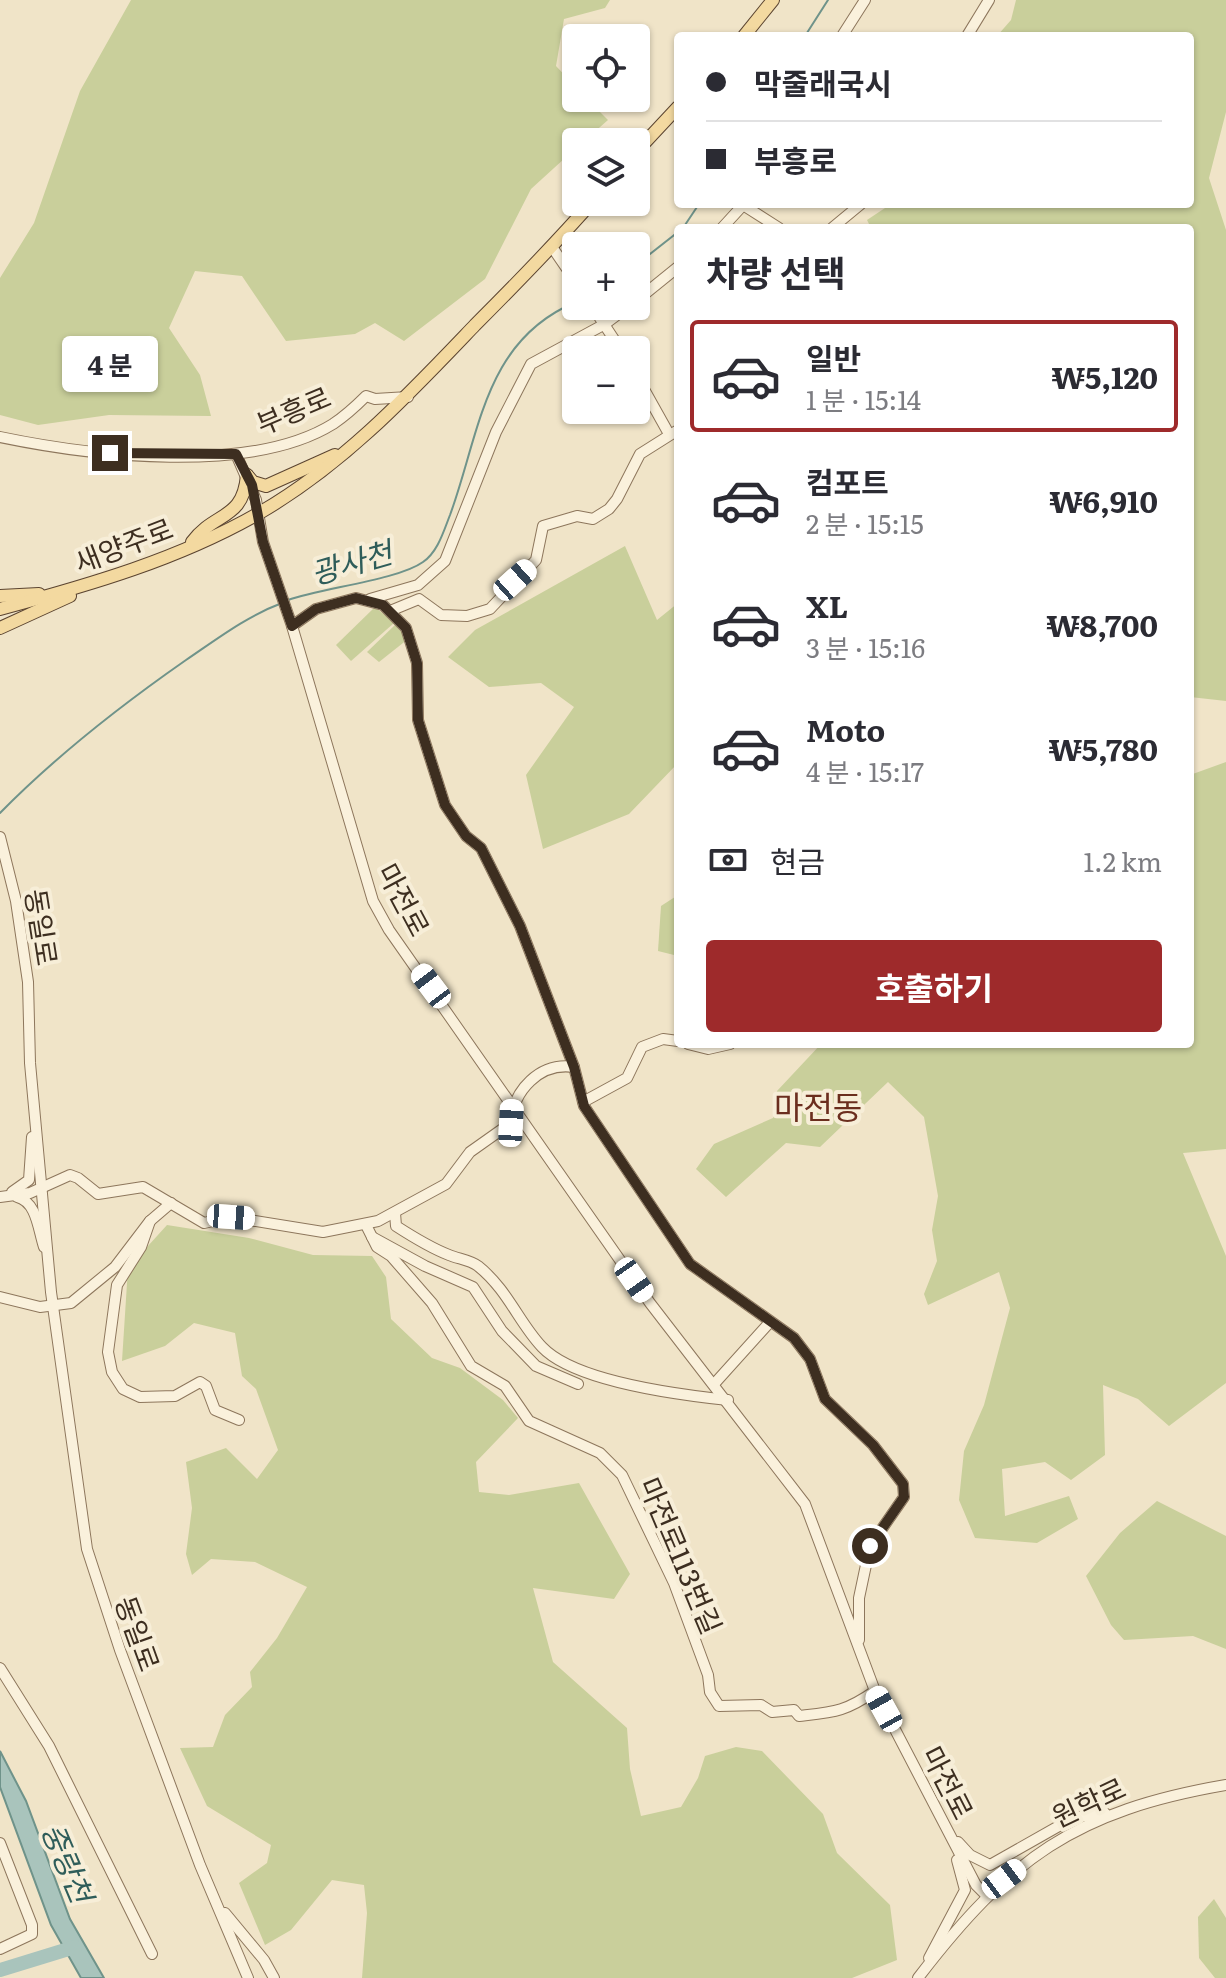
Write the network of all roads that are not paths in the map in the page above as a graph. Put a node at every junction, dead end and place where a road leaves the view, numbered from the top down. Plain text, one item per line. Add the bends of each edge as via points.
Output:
1 (773, 0) edge
2 (865, 0) edge
3 (989, 0) edge
4 (747, 32) edge
5 (845, 32) edge
6 (969, 32) edge
7 (674, 111) edge
8 (650, 137) edge
9 (740, 208) edge
10 (750, 208) edge
11 (856, 208) edge
12 (580, 216) edge
13 (726, 224) edge
14 (773, 224) edge
15 (837, 224) edge
16 (552, 247) junction
17 (562, 261) edge
18 (674, 270) edge
19 (650, 290) edge
20 (602, 321) joint
21 (612, 336) edge
22 (650, 396) edge
23 (408, 397) junction
24 (674, 432) edge
25 (0, 437) edge
26 (356, 445) junction
27 (236, 454) junction
28 (247, 475) junction
29 (260, 513) junction
30 (190, 545) junction
31 (94, 583) junction
32 (0, 596) edge
33 (46, 596) junction
34 (370, 599) junction
35 (0, 609) edge
36 (390, 611) junction
37 (291, 622) junction
38 (0, 628) edge
39 (2, 843) edge
40 (674, 1040) edge
41 (574, 1067) junction
42 (583, 1102) junction
43 (512, 1107) junction
44 (34, 1111) junction
45 (42, 1189) junction
46 (2, 1196) edge
47 (171, 1203) junction
48 (395, 1213) junction
49 (150, 1221) junction
50 (366, 1225) junction
51 (372, 1237) junction
52 (49, 1262) junction
53 (0, 1297) edge
54 (53, 1306) junction
55 (770, 1322) junction
56 (715, 1383) junction
57 (578, 1384) dead end
58 (728, 1400) junction
59 (239, 1420) dead end
60 (859, 1650) junction
61 (0, 1668) edge
62 (875, 1691) junction
63 (1226, 1785) edge
64 (1114, 1812) junction
65 (941, 1817) junction
66 (0, 1843) edge
67 (987, 1896) junction
68 (220, 1908) junction
69 (0, 1949) edge
70 (152, 1954) dead end
71 (920, 1975) edge
72 (248, 1978) edge
73 (274, 1978) edge

1 - 4 main road
2 - 5 street
3 - 6 street
7 - 8 main road
9 - 13 street
10 - 14 street
11 - 15 street
12 - 16 main road, 부흥로
16 - 17 street
16 - 23 main road, 부흥로
18 - 19 street
20 - 21 street
20 - 34 street via 546,353 525,374 445,561 418,585
22 - 24 street
23 - 26 main road, 부흥로
23 - 27 street, 부흥로 via 366,396 333,424 272,448
24 - 36 street via 640,454 609,509 593,519 577,516 543,526 536,560 500,603 467,616 441,615 419,599
25 - 27 street, 부흥로 via 110,453
26 - 28 main road via 266,486
26 - 29 main road, 부흥로
27 - 28 street, 마전로
28 - 29 street, 마전로
28 - 30 main road via 238,506 202,528
29 - 30 main road, 새양주로
29 - 37 street, 마전로
30 - 31 main road, 새양주로
31 - 33 main road, 새양주로
31 - 38 main road
32 - 33 main road
33 - 35 main road, 새양주로
34 - 36 street
34 - 37 street via 322,607
36 - 41 street via 413,643 418,720 445,805 498,877
37 - 43 street, 마전로 via 373,901
39 - 44 street, 동일로 via 28,982
40 - 42 street via 642,1047 627,1078
41 - 42 street
41 - 43 street via 558,1065 538,1075
42 - 55 street via 690,1264
43 - 48 street via 511,1123 470,1152 446,1184
43 - 56 street, 마전로 via 650,1303
44 - 45 street, 동일로
44 - 46 street via 29,1180
45 - 46 street
45 - 47 street via 70,1175 98,1194 143,1187
45 - 52 street, 동일로
46 - 52 street via 29,1204
47 - 49 street
47 - 50 street via 204,1223 240,1218 323,1232
48 - 50 street
48 - 58 street via 396,1226 411,1236 476,1264 513,1303 543,1349 585,1372 659,1392
49 - 54 street via 115,1267 71,1303
49 - 59 street via 117,1285 108,1352 112,1372 123,1389 140,1397 175,1396 200,1382 215,1410
50 - 51 street, 마전로113번길
51 - 57 street via 473,1287 502,1331 536,1366
51 - 62 street, 마전로113번길 via 432,1303 471,1366 505,1386 529,1421 600,1453 622,1475 674,1583 719,1706 761,1705 772,1712 821,1716 852,1707
52 - 54 street, 동일로
53 - 54 street
54 - 68 street, 동일로 via 78,1497 99,1594
55 - 56 street
55 - 60 street via 794,1338 810,1359 825,1399 873,1445 903,1484 904,1497 870,1546 859,1598
56 - 58 street, 마전로
58 - 60 street, 마전로 via 805,1504
60 - 62 street, 마전로
61 - 70 street via 49,1746
62 - 65 street, 마전로
63 - 64 street, 원학로
64 - 65 street via 1073,1818 990,1865 970,1855
64 - 67 street, 원학로 via 1043,1850
65 - 67 street, 마전로
65 - 71 street via 965,1890
66 - 69 street via 32,1925 32,1934
67 - 71 street
68 - 72 street, 동일로
68 - 73 street

